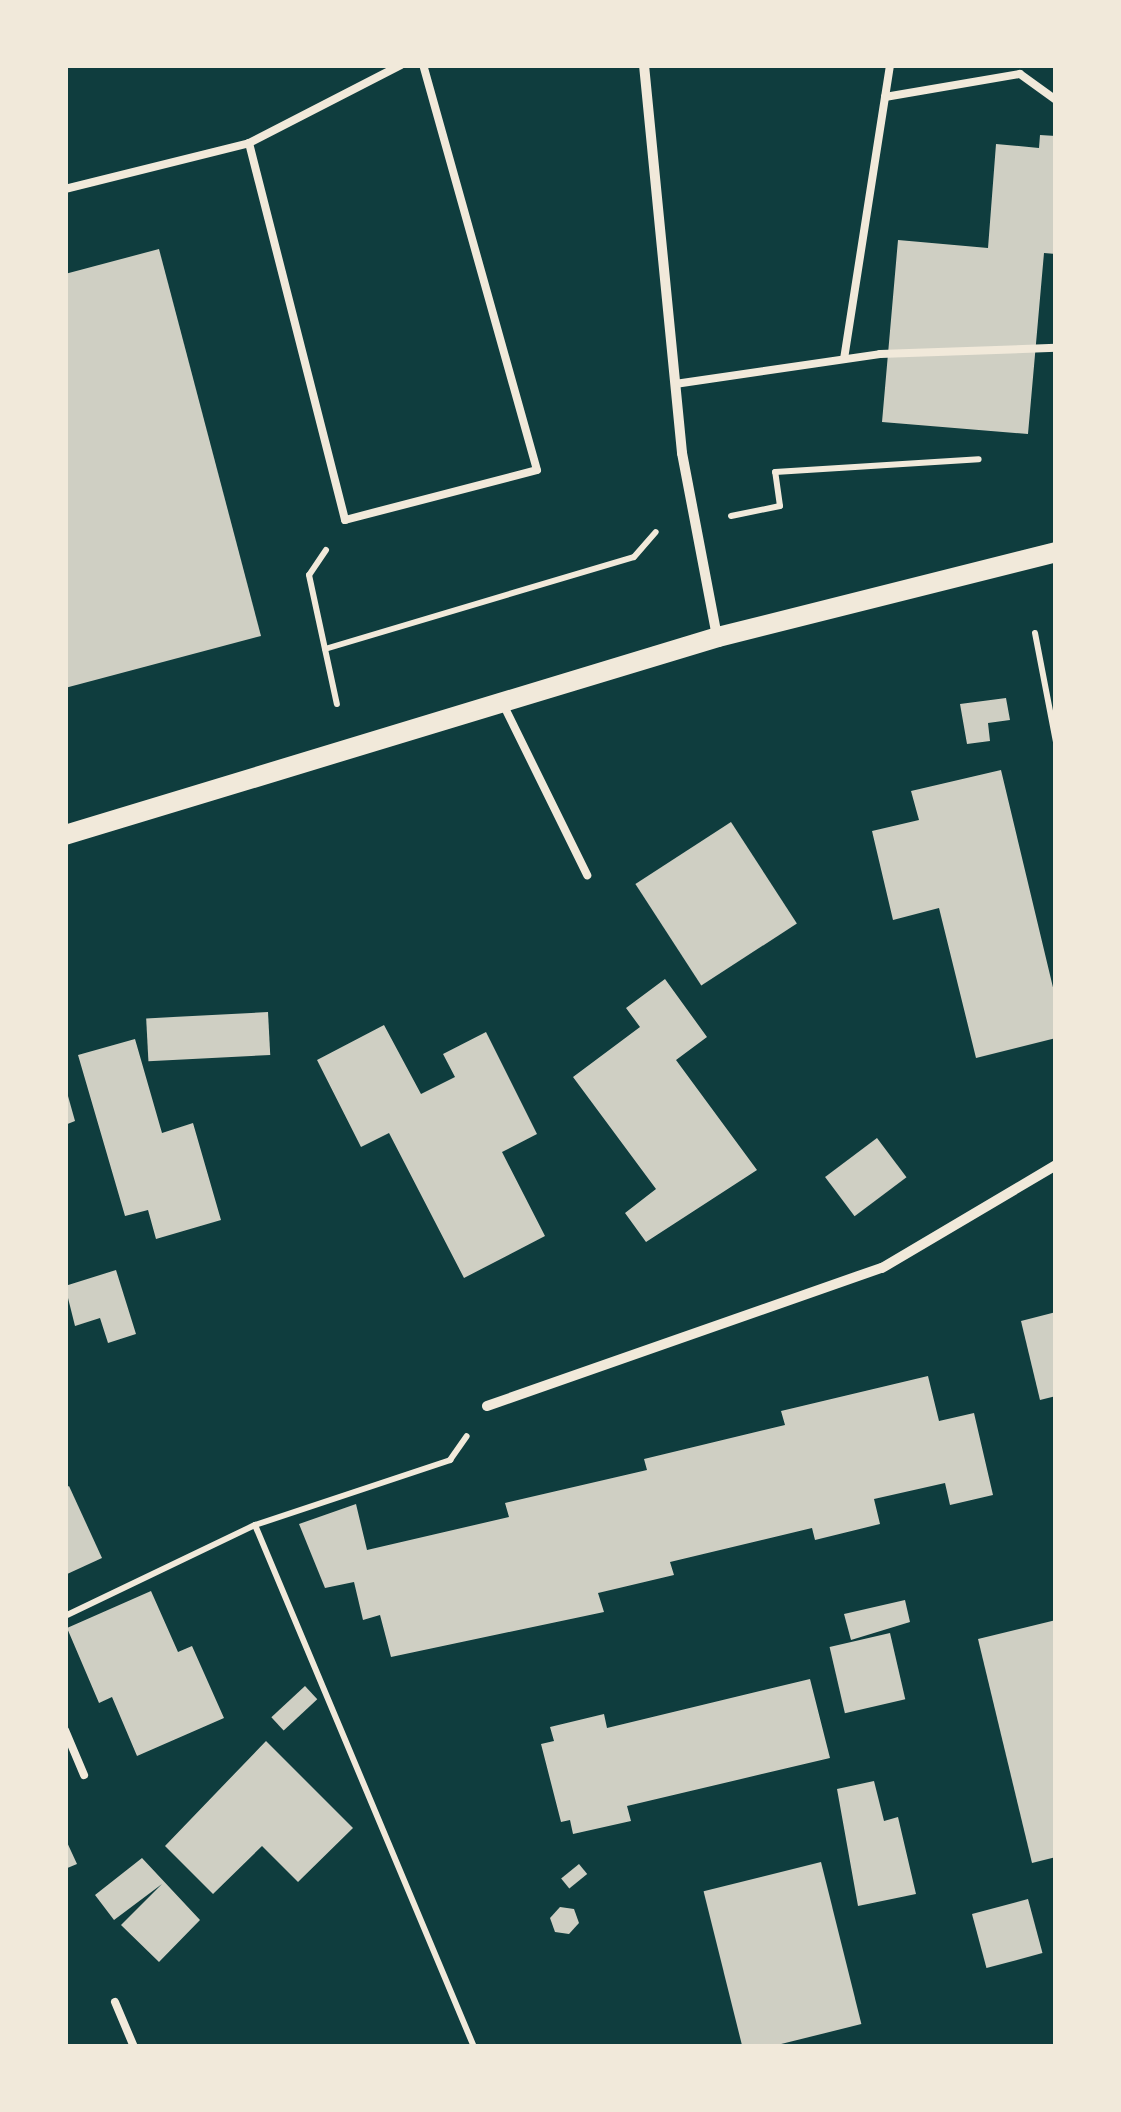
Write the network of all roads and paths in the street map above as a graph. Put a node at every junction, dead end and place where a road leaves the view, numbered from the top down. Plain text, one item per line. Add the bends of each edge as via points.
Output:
1 (401, 65) edge
2 (423, 65) edge
3 (644, 65) edge
4 (890, 65) edge
5 (885, 96) junction
6 (1056, 100) edge
7 (249, 143) junction
8 (65, 189) edge
9 (1056, 348) edge
10 (844, 359) junction
11 (675, 384) junction
12 (978, 460) dead end
13 (346, 520) junction
14 (696, 524) junction
15 (1056, 552) edge
16 (1035, 632) dead end
17 (718, 637) junction
18 (325, 649) junction
19 (502, 702) junction
20 (1056, 742) edge
21 (347, 750) junction
22 (65, 835) edge
23 (587, 875) dead end
24 (1056, 1165) edge
25 (487, 1406) joint
26 (255, 1524) junction
27 (65, 1616) edge
28 (65, 1730) edge
29 (84, 1775) dead end
30 (116, 2002) dead end
31 (134, 2047) edge
32 (474, 2047) edge

1 - 7 lane
2 - 13 lane via 537,470
3 - 11 street
4 - 5 lane
5 - 6 lane via 1020,74
5 - 10 lane
7 - 8 lane
7 - 13 lane
9 - 10 lane
10 - 11 lane
11 - 14 street
12 - 14 path via 774,472 780,506
13 - 18 path via 310,574
14 - 17 street
14 - 18 path via 646,534 634,557
15 - 17 main road
16 - 20 path
17 - 19 main road
18 - 21 path
19 - 21 main road
19 - 23 lane
21 - 22 main road
24 - 25 street via 882,1268
25 - 26 path via 450,1460
26 - 27 path
26 - 32 path
28 - 29 lane
30 - 31 lane

